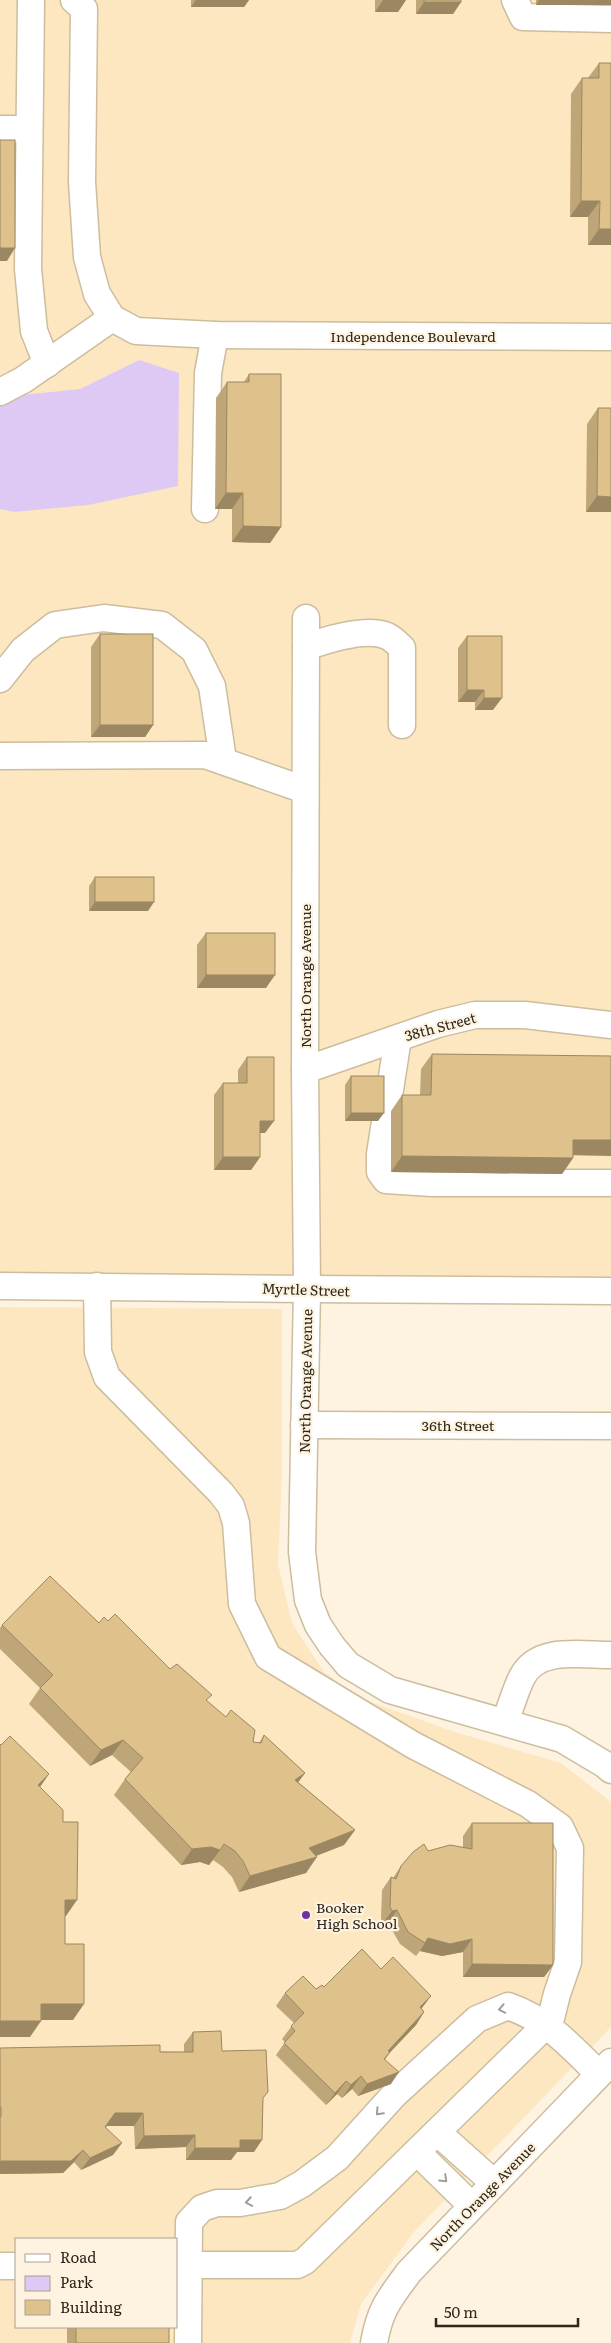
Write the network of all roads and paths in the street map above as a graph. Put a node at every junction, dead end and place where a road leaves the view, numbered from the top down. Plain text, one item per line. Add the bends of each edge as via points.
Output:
1 (30, 0) edge
2 (74, 0) edge
3 (515, 0) edge
4 (611, 19) edge
5 (0, 129) edge
6 (29, 129) junction
7 (112, 318) junction
8 (215, 334) junction
9 (611, 337) edge
10 (47, 364) junction
11 (0, 392) edge
12 (205, 509) dead end
13 (306, 618) dead end
14 (306, 647) junction
15 (0, 679) edge
16 (402, 725) dead end
17 (0, 756) edge
18 (223, 760) junction
19 (305, 790) junction
20 (611, 1025) edge
21 (398, 1038) junction
22 (305, 1070) junction
23 (611, 1183) edge
24 (0, 1286) edge
25 (97, 1286) junction
26 (307, 1289) junction
27 (611, 1292) edge
28 (304, 1425) junction
29 (611, 1426) edge
30 (611, 1655) edge
31 (505, 1721) junction
32 (611, 1770) edge
33 (546, 2024) junction
34 (605, 2068) edge
35 (438, 2132) junction
36 (417, 2152) junction
37 (494, 2183) junction
38 (472, 2206) junction
39 (182, 2265) edge
40 (0, 2266) edge
41 (15, 2266) edge
42 (188, 2343) edge
43 (374, 2343) edge

1 - 6 street
2 - 7 street via 84,9 82,182 87,257 97,294
3 - 4 street via 523,17
5 - 6 street
6 - 10 street via 28,269 34,331
7 - 8 street, Independence Boulevard via 136,331
7 - 10 street
8 - 9 street, Independence Boulevard
8 - 12 street via 208,373
10 - 11 street
13 - 14 street, North Orange Avenue
14 - 16 street via 324,640 366,633 387,636 402,648
14 - 19 street, North Orange Avenue
15 - 18 street via 23,650 55,625 104,618 162,625 194,650 212,686
17 - 18 street via 205,755
18 - 19 street
19 - 22 street, North Orange Avenue
20 - 21 street, 38th Street via 492,1014 438,1024
21 - 22 street, 38th Street
21 - 23 street via 380,1154 380,1172 386,1180 432,1184
22 - 26 street, North Orange Avenue
24 - 25 street, Myrtle Street
25 - 26 street, Myrtle Street
25 - 33 street via 98,1352 107,1377 230,1506 236,1523 242,1604 268,1657 413,1745 528,1804 560,1827 570,1848 568,1962 551,2018
26 - 27 street, Myrtle Street
26 - 28 street, North Orange Avenue
28 - 29 street, 36th Street
28 - 31 street, North Orange Avenue via 304,1576 308,1600 318,1625 332,1646 348,1664 390,1690
30 - 31 street via 547,1656 534,1662 523,1676
31 - 32 street, North Orange Avenue via 562,1739
33 - 34 street
33 - 35 street
33 -> 39 street via 508,2006 477,2018 394,2096 336,2158 302,2184 280,2196 202,2208 189,2222
34 - 37 street, North Orange Avenue
35 - 36 street
35 - 37 street
36 -> 38 street
36 - 39 street via 306,2261 297,2265
37 - 38 street, North Orange Avenue
38 - 43 street, North Orange Avenue via 409,2272 388,2300 378,2319
39 - 42 street
40 - 41 street

